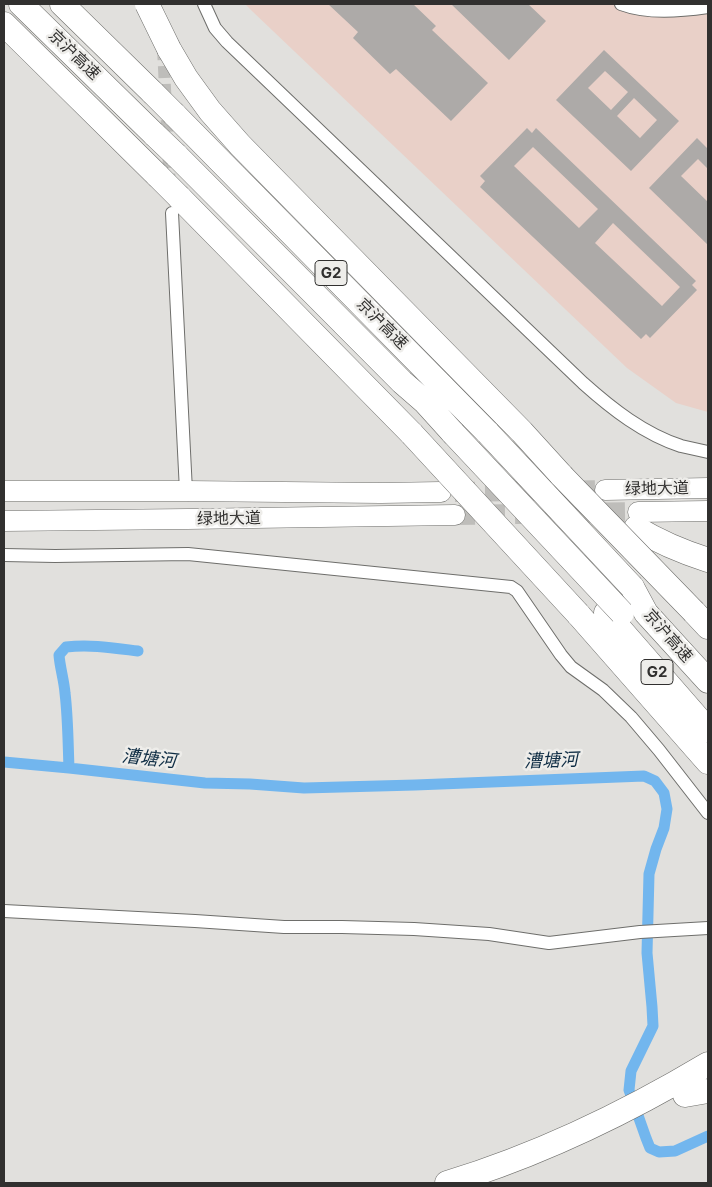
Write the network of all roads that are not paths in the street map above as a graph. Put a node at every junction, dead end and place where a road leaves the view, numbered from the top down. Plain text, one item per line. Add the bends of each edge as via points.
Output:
1 (21, 4) edge
2 (62, 4) edge
3 (147, 4) edge
4 (621, 4) edge
5 (210, 7) edge
6 (708, 7) edge
7 (4, 24) edge
8 (175, 205) junction
9 (708, 452) edge
10 (562, 476) junction
11 (708, 488) edge
12 (605, 490) tunnel mouth
13 (4, 491) edge
14 (186, 491) junction
15 (441, 492) tunnel mouth
16 (708, 511) edge
17 (638, 512) tunnel mouth
18 (455, 515) tunnel mouth
19 (4, 521) edge
20 (4, 555) edge
21 (697, 557) edge
22 (614, 613) junction
23 (655, 613) junction
24 (701, 620) edge
25 (708, 661) edge
26 (708, 682) edge
27 (708, 709) edge
28 (708, 730) edge
29 (708, 762) edge
30 (708, 813) edge
31 (4, 911) edge
32 (708, 928) edge
33 (708, 1048) edge
34 (708, 1064) edge
35 (708, 1081) edge
36 (708, 1091) edge
37 (685, 1095) junction
38 (658, 1102) junction
39 (615, 1124) junction
40 (447, 1183) edge
41 (498, 1183) edge

1 - 22 highway, 京沪高速 / G2, bridge via 425,402 447,433
2 - 23 highway, 京沪高速 / G2, bridge via 488,433
3 - 10 highway, bridge via 186,78 210,111
4 - 6 street via 662,11
5 - 9 street via 215,28 227,42 590,390 654,434 682,446
7 - 8 highway, bridge via 158,176
8 - 14 street
8 - 29 highway, bridge via 412,434 578,614
10 - 21 highway, bridge via 628,524
10 - 24 highway, bridge
11 - 12 main road, 绿地大道
13 - 14 main road, 绿地大道
14 - 15 main road, 绿地大道
16 - 17 main road, 绿地大道
18 - 19 main road, 绿地大道
20 - 30 street via 188,554 511,587 517,591 560,655 631,717
22 - 27 highway, 京沪高速 / G2
22 - 28 highway, 京沪高速 / G2
23 - 25 highway, 京沪高速 / G2
23 - 26 highway, 京沪高速 / G2
31 - 32 street via 284,927 423,930 489,934 549,943
33 - 38 highway
34 - 38 highway
35 - 37 highway
36 - 37 highway
37 - 38 highway
38 - 39 highway
39 - 40 highway via 581,1132 518,1159
39 - 41 highway via 532,1170

